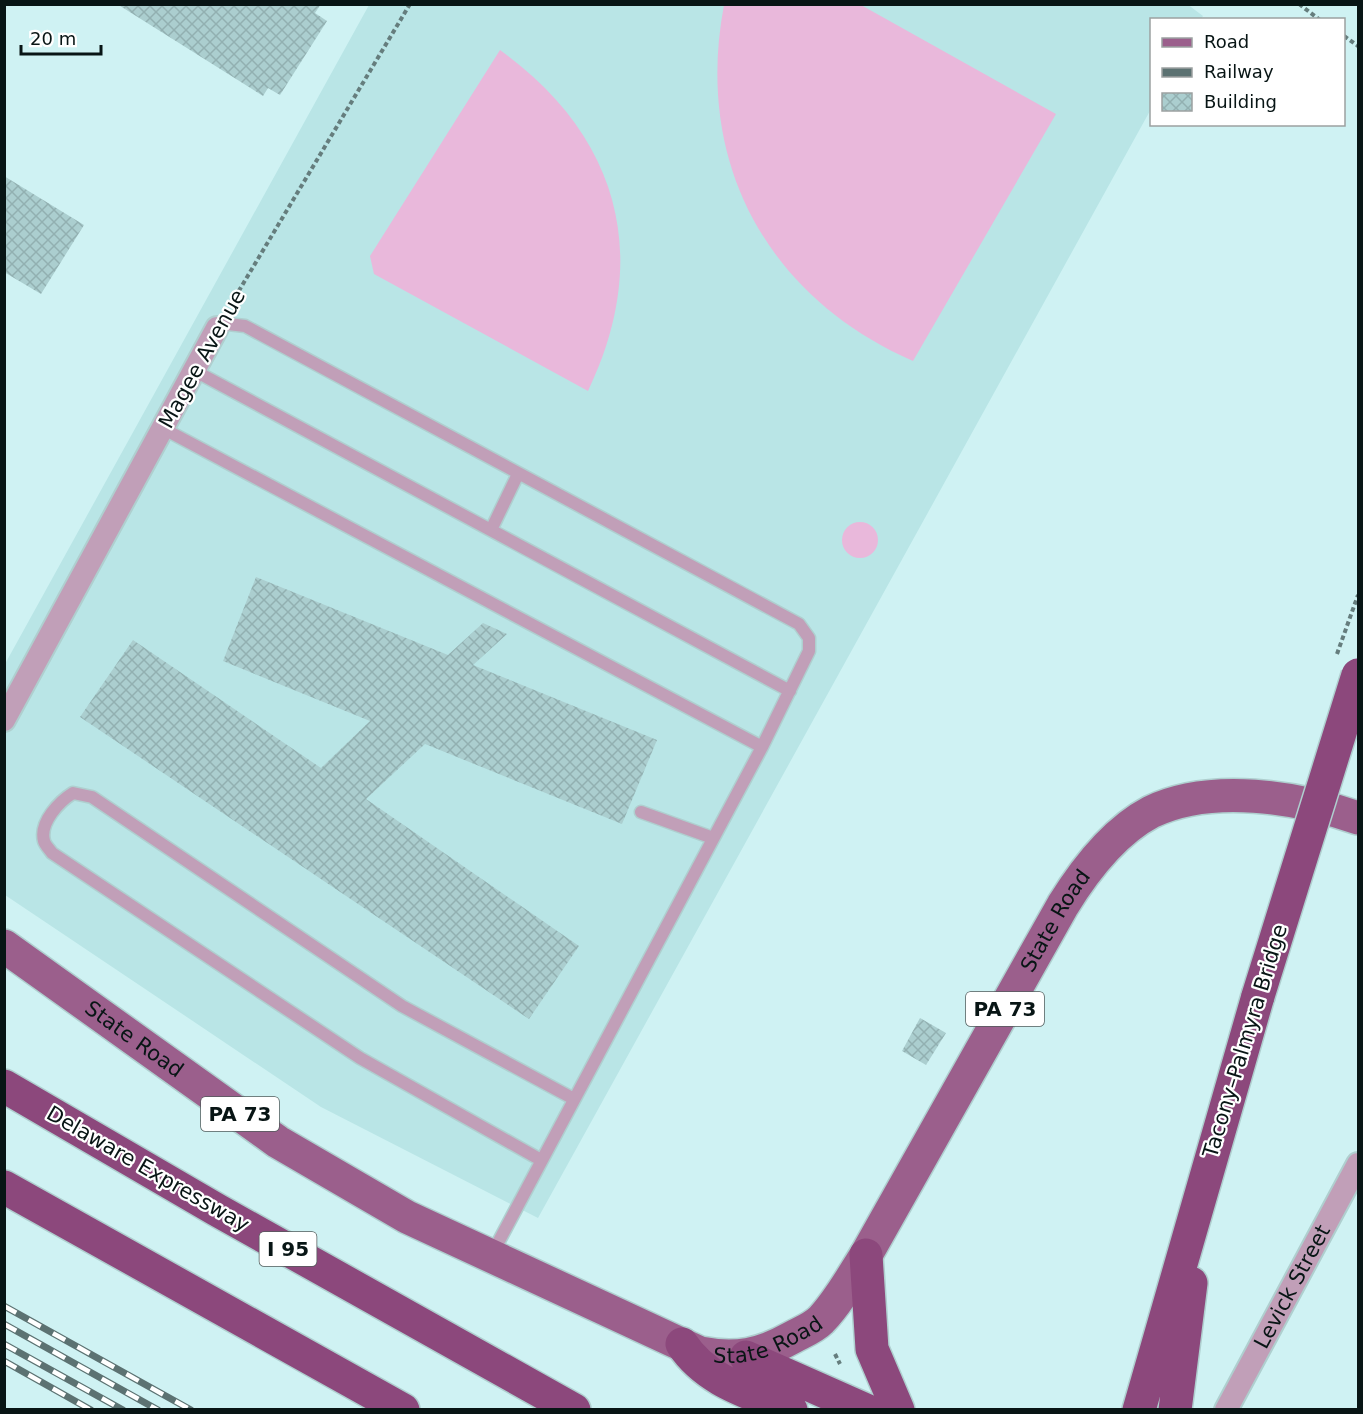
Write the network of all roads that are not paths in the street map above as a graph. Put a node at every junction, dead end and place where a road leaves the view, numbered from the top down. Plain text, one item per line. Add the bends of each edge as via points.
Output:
1 (217, 328) joint
2 (195, 371) junction
3 (164, 429) junction
4 (518, 474) junction
5 (490, 530) junction
6 (1359, 675) edge
7 (790, 691) junction
8 (4, 720) edge
9 (762, 747) junction
10 (641, 812) dead end
11 (1359, 818) edge
12 (713, 838) junction
13 (4, 946) edge
14 (4, 1086) edge
15 (574, 1099) junction
16 (541, 1160) junction
17 (1359, 1164) edge
18 (4, 1187) edge
19 (1201, 1189) junction
20 (866, 1255) junction
21 (491, 1256) junction
22 (682, 1344) junction
23 (746, 1357) junction
24 (404, 1410) edge
25 (574, 1410) edge
26 (791, 1410) edge
27 (866, 1410) edge
28 (898, 1410) edge
29 (1139, 1410) edge
30 (1175, 1410) edge
31 (1226, 1410) edge

1 - 2 street, Magee Avenue
1 - 4 lane via 240,324
2 - 3 street, Magee Avenue
2 - 5 lane
3 - 8 street, Magee Avenue
3 - 9 lane
4 - 5 lane
4 - 7 lane via 799,624 809,638 809,651
5 - 7 lane
6 - 19 highway, Tacony–Palmyra Bridge, bridge
7 - 9 lane
9 - 12 lane
10 - 12 lane
11 - 20 main road, State Road / PA 73 via 1260,796 1218,795 1151,812 1104,851 1063,905
12 - 15 lane
13 - 21 main road, State Road / PA 73 via 278,1142 407,1217
14 - 25 highway, Delaware Expressway / I 95
15 - 16 lane
15 - 16 lane via 402,1006 92,797 73,793 59,802 45,829 44,841 52,853 360,1058
16 - 21 lane
17 - 31 street, Levick Street
18 - 24 highway
19 - 29 highway, Tacony–Palmyra Bridge
19 - 30 highway
20 - 23 main road, State Road / PA 73 via 836,1303 819,1322 781,1344
20 - 28 highway via 872,1349
21 - 22 main road, State Road / PA 73
22 - 23 main road, State Road / PA 73 via 713,1355
22 - 26 highway via 714,1377
23 - 27 highway, PA 73

